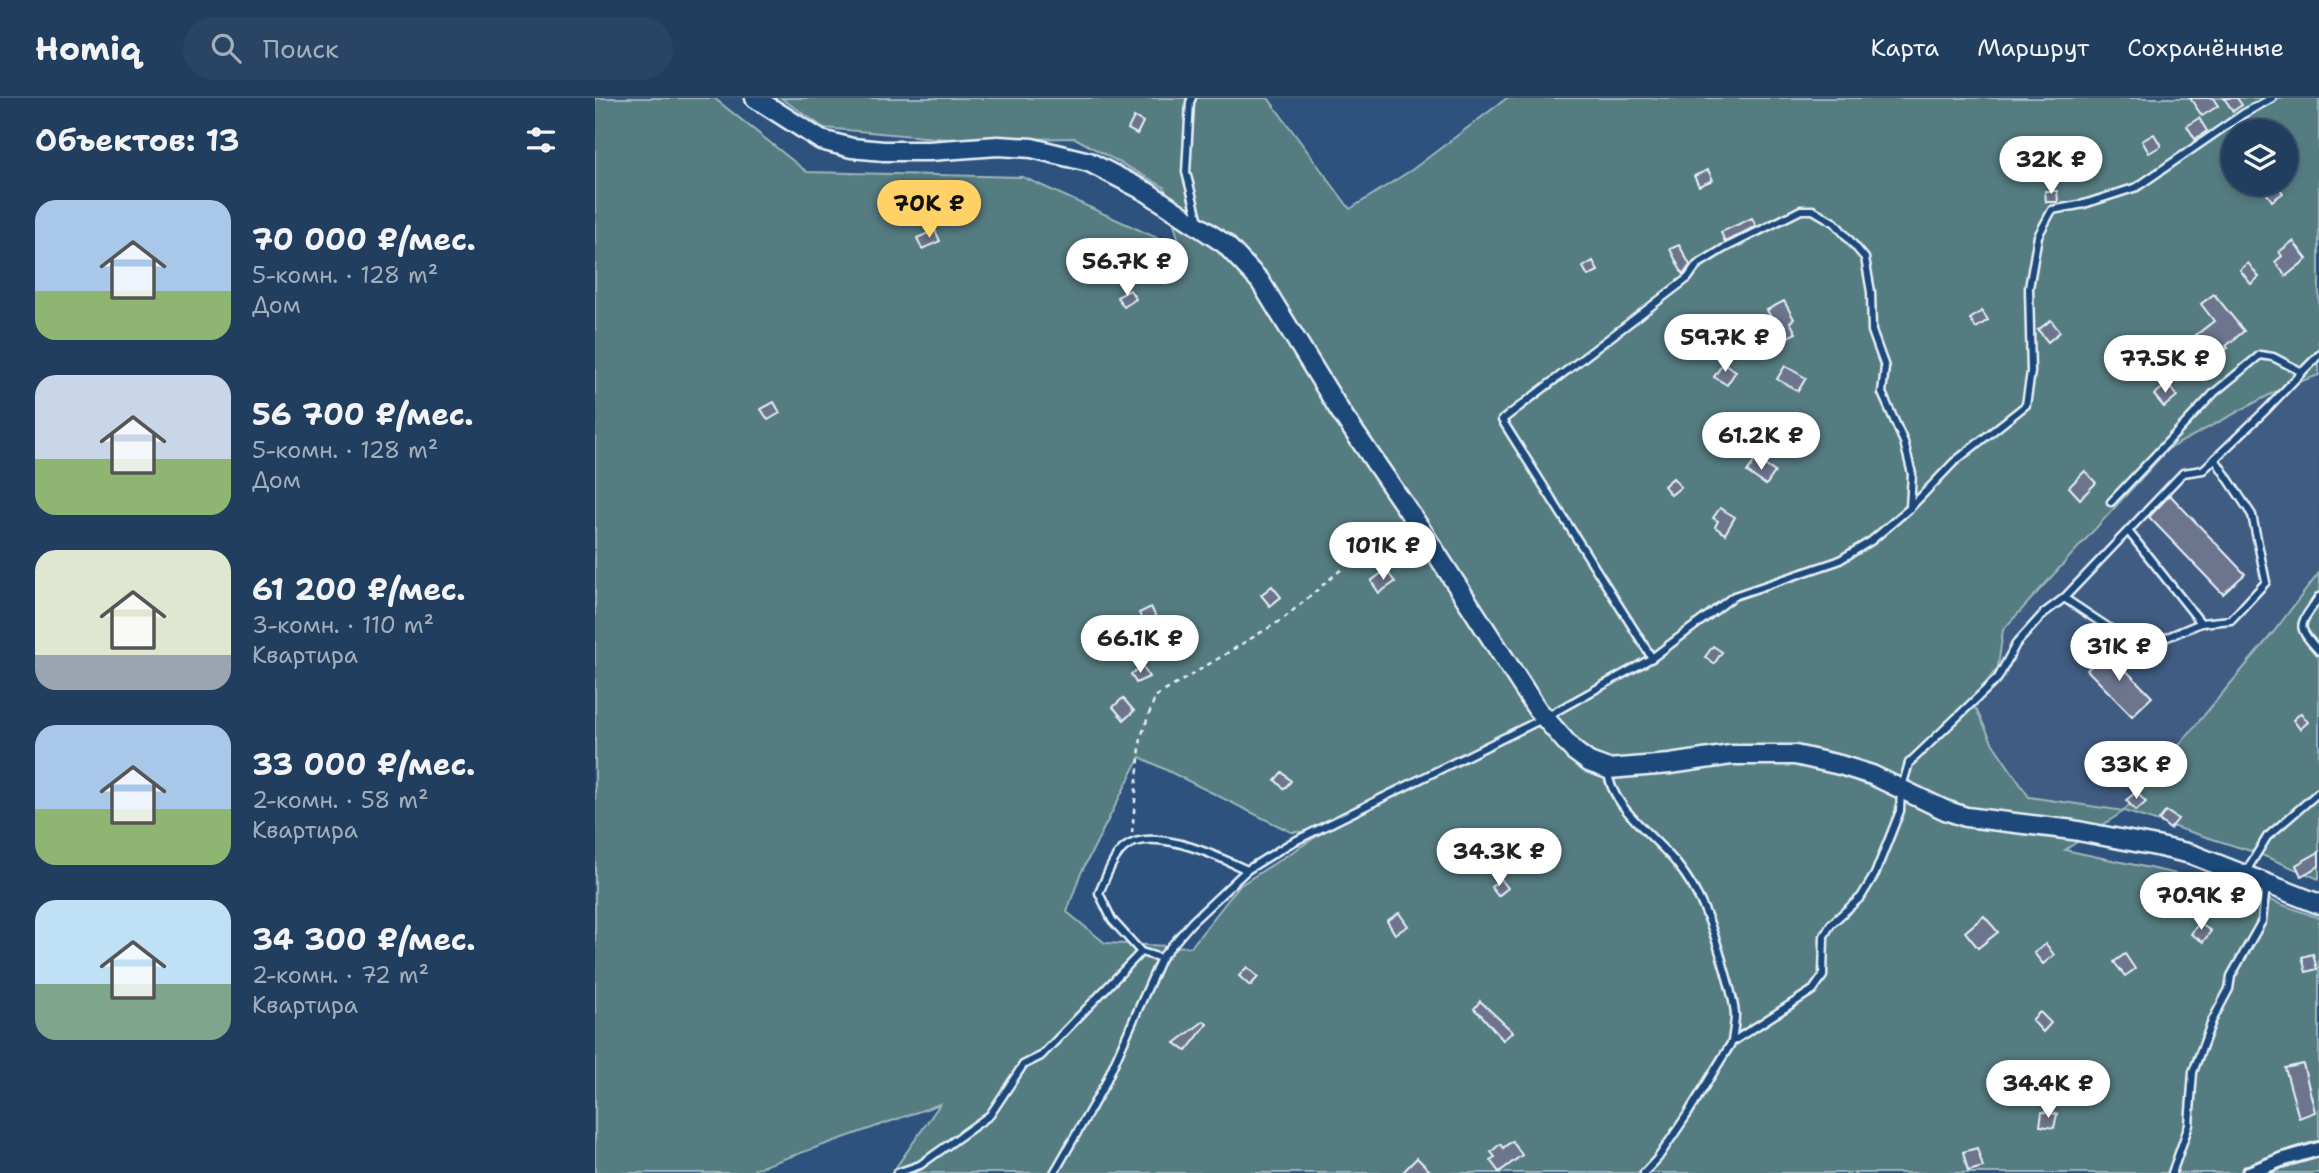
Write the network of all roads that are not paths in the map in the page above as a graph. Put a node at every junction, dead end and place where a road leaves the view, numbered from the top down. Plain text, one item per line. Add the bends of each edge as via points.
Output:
1 (755, 98) edge
2 (1192, 98) edge
3 (2272, 98) edge
4 (1200, 227) junction
5 (2318, 358) edge
6 (2302, 372) junction
7 (2215, 459) junction
8 (2111, 502) dead end
9 (1910, 508) junction
10 (2128, 531) junction
11 (2319, 597) edge
12 (2064, 598) junction
13 (2200, 623) junction
14 (2319, 651) edge
15 (1652, 659) junction
16 (1544, 718) junction
17 (1608, 769) junction
18 (1901, 790) junction
19 (2319, 793) edge
20 (1247, 870) junction
21 (2244, 875) junction
22 (2266, 884) junction
23 (2319, 904) edge
24 (1140, 952) junction
25 (1161, 958) junction
26 (1733, 1042) junction
27 (2319, 1149) edge
28 (897, 1173) edge
29 (1054, 1173) edge
30 (1644, 1173) edge
31 (2172, 1173) edge
32 (2249, 1173) edge

1 - 4 street via 821,140 852,148 1032,148 1089,162
2 - 4 lane via 1186,172
3 - 9 lane via 2137,187 2052,210 2038,236 2029,288 2031,372 2026,405 1954,462
4 - 16 street via 1260,281 1340,411
5 - 6 lane
6 - 7 lane
6 - 8 lane via 2260,355 2215,392
7 - 10 lane via 2203,470 2183,473
7 - 13 lane via 2252,515 2266,582 2231,620
9 - 15 lane via 1838,561 1734,596
9 - 15 lane via 1912,474 1904,442 1882,393 1885,367 1872,331 1865,258 1835,223 1813,210 1801,210 1723,249 1501,420
10 - 12 lane
10 - 13 lane
11 - 14 lane via 2301,623
12 - 13 lane via 2138,647
12 - 18 lane via 2016,644 1998,678 1909,763
15 - 16 lane
16 - 17 street via 1574,751
16 - 20 lane via 1289,844
17 - 18 street via 1731,755 1795,755 1872,775
17 - 26 lane via 1608,781 1623,806 1677,863 1710,919 1735,1014
18 - 21 street via 1966,817 2136,841 2191,854
18 - 26 lane via 1901,811 1875,874 1861,897 1824,936 1822,976 1813,990
19 - 21 lane via 2267,838
20 - 24 lane via 1199,847 1158,840 1131,843 1119,852 1099,893 1112,920
20 - 25 lane
21 - 22 street
22 - 23 street
22 - 31 lane via 2262,921 2231,976 2193,1072 2189,1125
24 - 25 lane
24 - 28 lane via 1041,1056 1023,1065 990,1115 920,1165
25 - 29 lane via 1105,1084
26 - 30 lane
27 - 32 street

